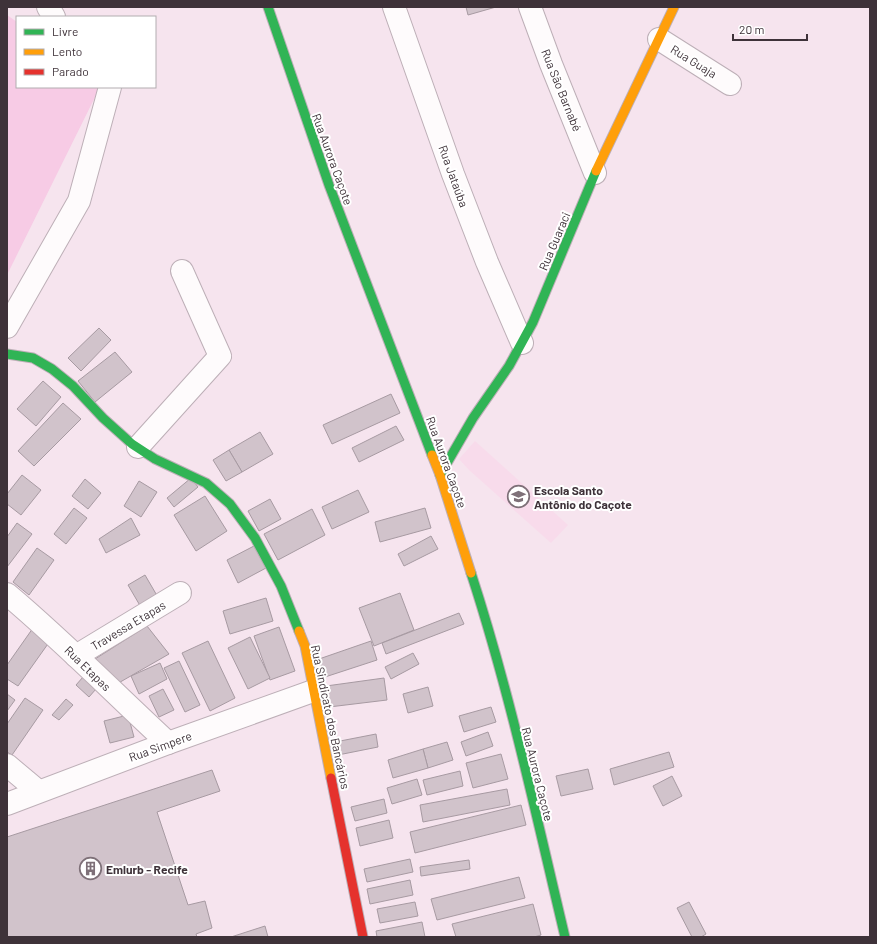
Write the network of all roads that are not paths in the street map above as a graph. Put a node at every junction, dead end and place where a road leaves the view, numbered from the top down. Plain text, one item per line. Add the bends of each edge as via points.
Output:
1 (268, 7) edge
2 (394, 7) edge
3 (530, 7) edge
4 (674, 7) edge
5 (659, 39) junction
6 (730, 84) dead end
7 (110, 88) edge
8 (595, 173) junction
9 (182, 271) dead end
10 (7, 327) edge
11 (522, 342) junction
12 (7, 354) edge
13 (138, 447) junction
14 (440, 475) junction
15 (180, 593) dead end
16 (7, 594) edge
17 (76, 656) junction
18 (313, 691) junction
19 (168, 743) junction
20 (7, 765) edge
21 (38, 791) junction
22 (7, 804) edge
23 (363, 937) edge
24 (565, 937) edge

1 - 14 street, Rua Aurora Caçote via 329,185
2 - 11 street, Rua Jataúba via 456,182
3 - 8 street, Rua São Barnabé
4 - 5 street, Rua Guaraci
5 - 6 street, Rua Guaja
5 - 8 street, Rua Guaraci
7 - 10 street via 79,201
8 - 11 street, Rua Guaraci
9 - 13 street via 220,356
11 - 14 street, Rua Guaraci
12 - 13 street, Rua Sindicato dos Bancários via 33,358 52,369 73,386 103,418
13 - 18 street, Rua Sindicato dos Bancários via 155,459 206,483 230,504 255,538 281,586 305,646
14 - 24 street, Rua Aurora Caçote via 487,622
15 - 17 street, Travessa Etapas
16 - 17 street, Rua Etapas
17 - 19 street, Rua Etapas
18 - 19 street, Rua Simpere
18 - 23 street, Rua Sindicato dos Bancários
19 - 21 street, Rua Simpere
20 - 21 street
21 - 22 street, Rua Simpere

